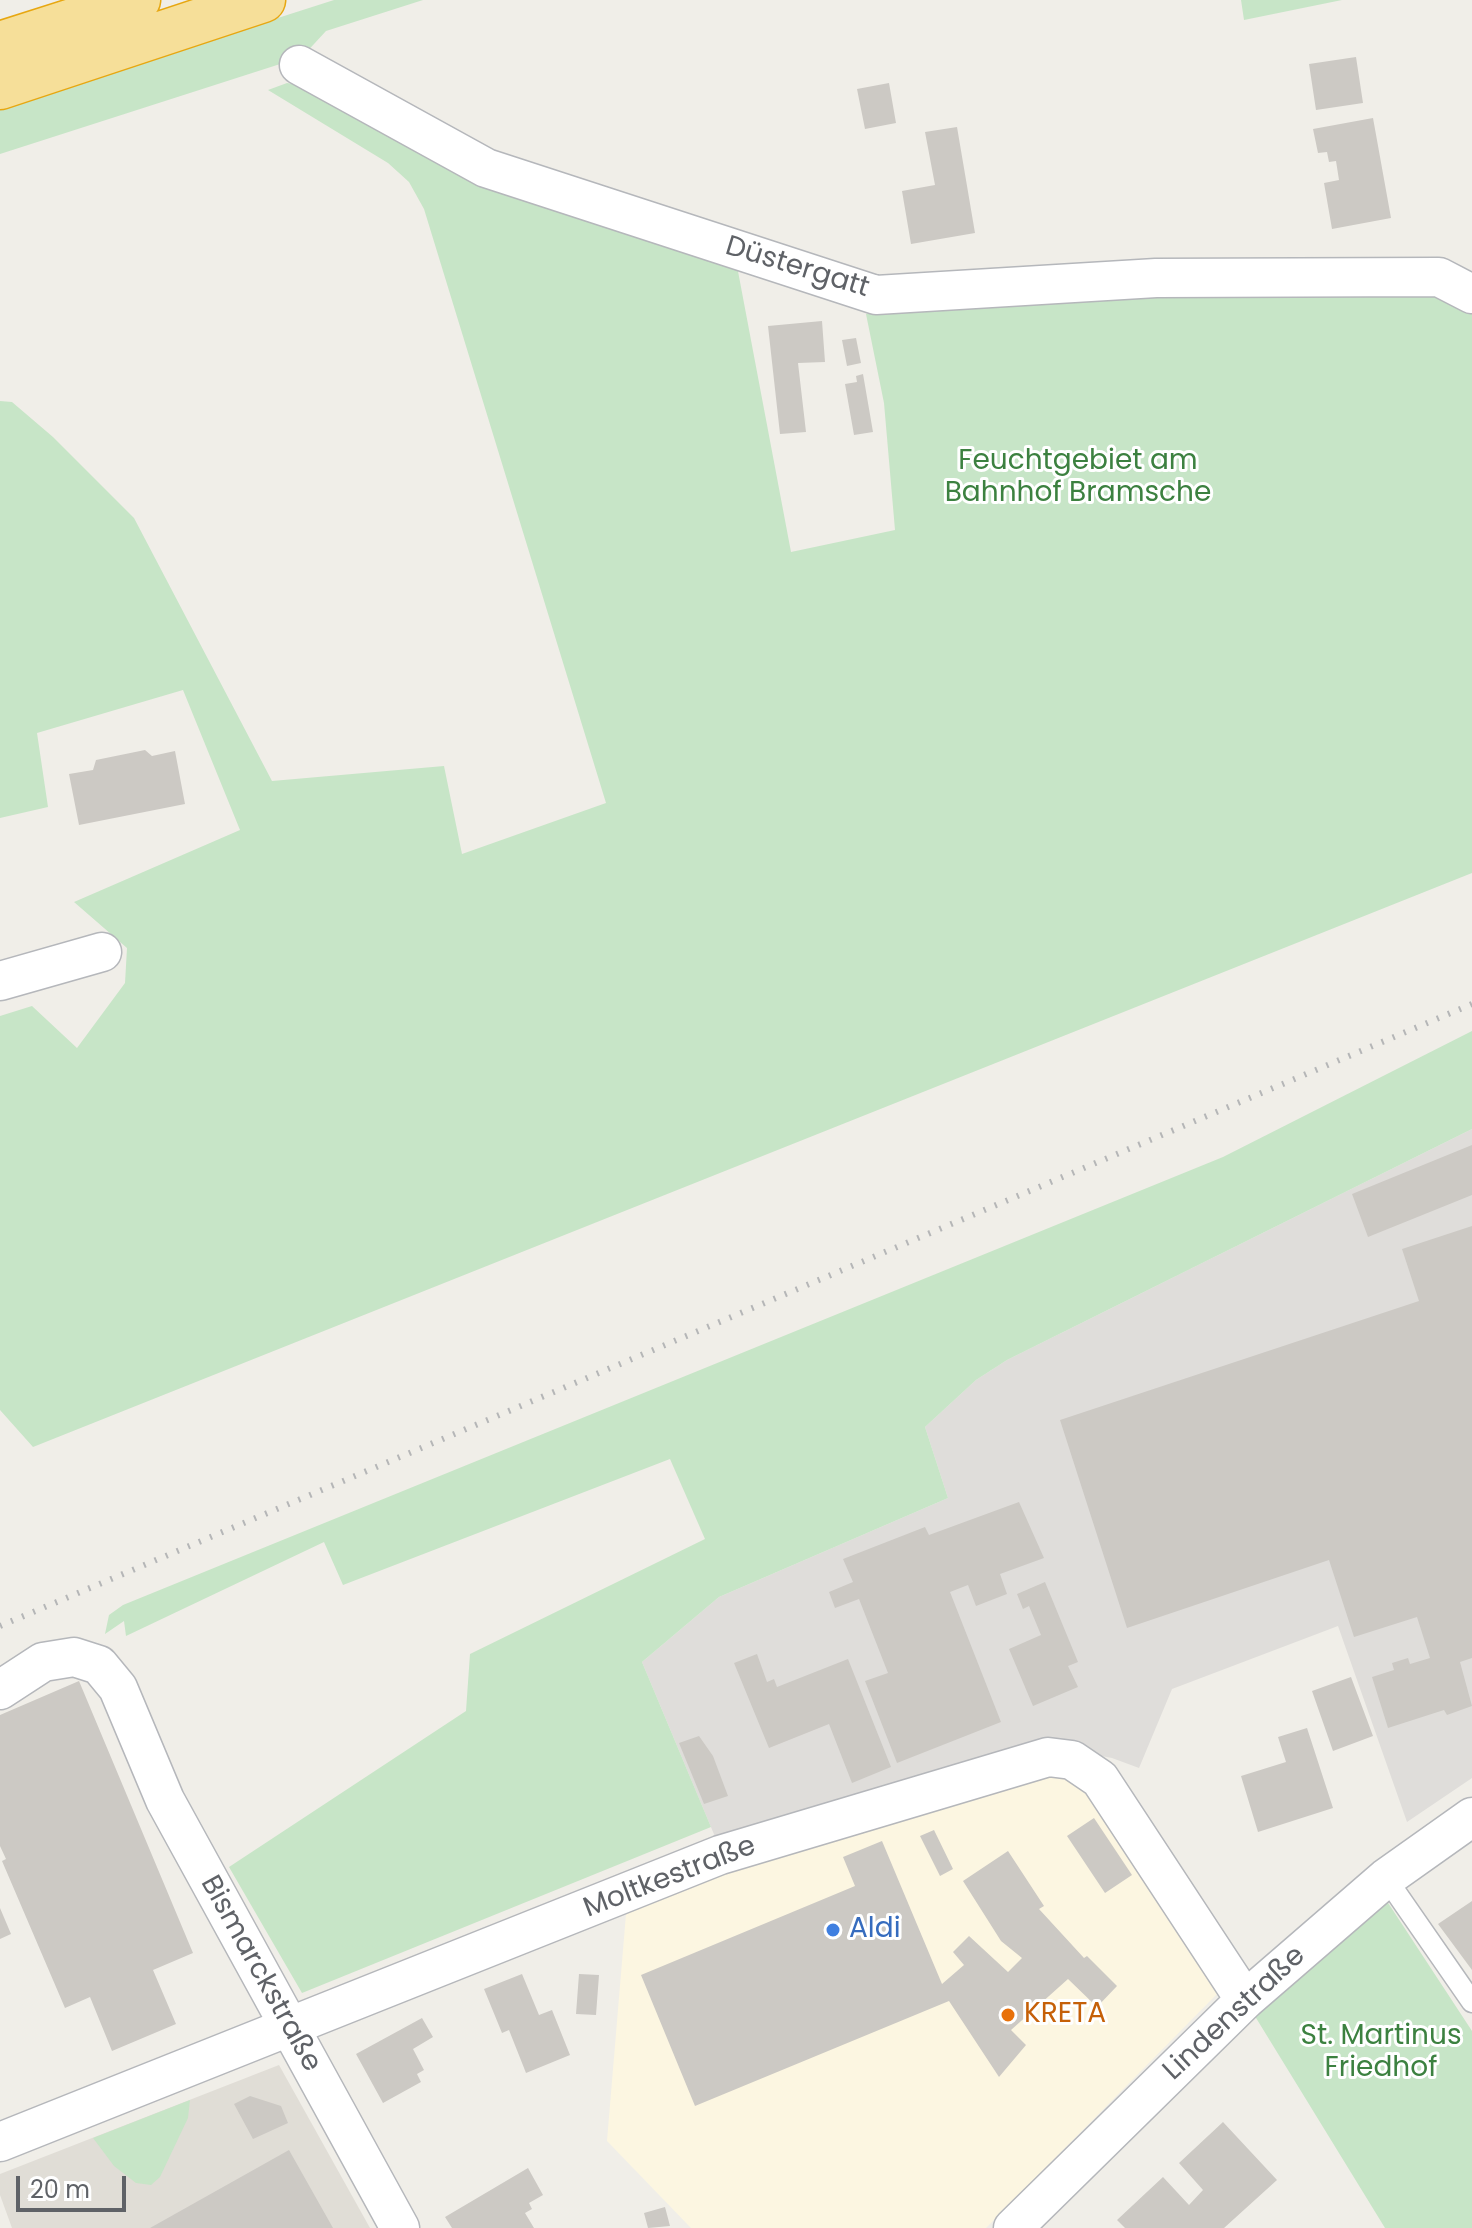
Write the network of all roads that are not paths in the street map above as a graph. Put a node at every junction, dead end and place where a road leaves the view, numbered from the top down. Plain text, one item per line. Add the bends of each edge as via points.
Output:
1 (138, 0) edge
2 (263, 0) edge
3 (0, 44) edge
4 (299, 65) dead end
5 (0, 87) edge
6 (1472, 294) edge
7 (102, 952) dead end
8 (0, 981) edge
9 (0, 1690) edge
10 (1472, 1817) edge
11 (1386, 1878) junction
12 (1245, 2000) junction
13 (1472, 2002) edge
14 (289, 2028) junction
15 (0, 2142) edge
16 (400, 2228) edge
17 (1013, 2228) edge

1 - 3 highway
2 - 5 highway
4 - 6 street, Düstergatt via 486,168 876,295 1156,278 1439,277
7 - 8 street
9 - 14 street, Bismarckstraße via 43,1662 74,1657 99,1665 118,1688 165,1800
10 - 11 street, Lindenstraße
11 - 12 street, Lindenstraße
11 - 13 lane
12 - 14 street, Moltkestraße via 1100,1779 1072,1760 1048,1757 720,1855
12 - 17 street, Lindenstraße
14 - 15 street, Moltkestraße
14 - 16 street, Bismarckstraße

